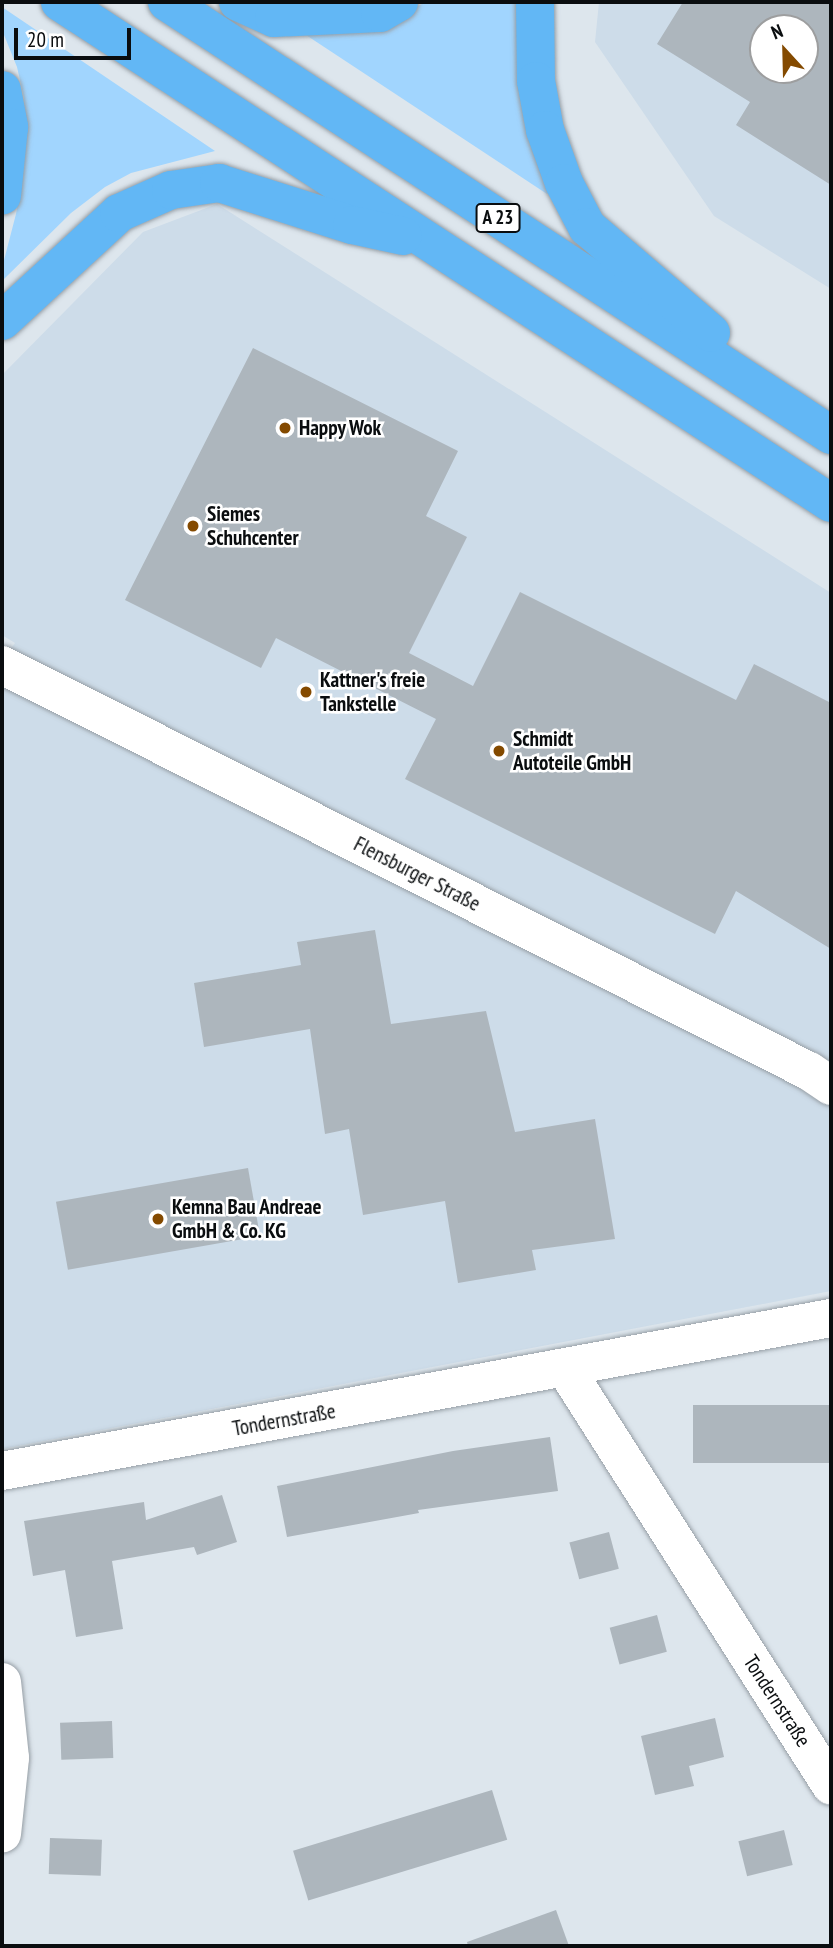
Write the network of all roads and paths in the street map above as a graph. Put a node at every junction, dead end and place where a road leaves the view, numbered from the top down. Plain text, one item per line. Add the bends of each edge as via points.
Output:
1 (60, 2) edge
2 (167, 2) edge
3 (237, 2) edge
4 (399, 2) edge
5 (535, 2) edge
6 (2, 90) edge
7 (2, 196) edge
8 (428, 241) junction
9 (2, 321) edge
10 (831, 435) edge
11 (831, 503) edge
12 (2, 665) edge
13 (831, 1086) edge
14 (831, 1318) edge
15 (565, 1368) junction
16 (2, 1471) edge
17 (2, 1682) edge
18 (6, 1759) edge
19 (831, 1786) edge
20 (2, 1834) edge

1 - 8 highway, A 23
2 - 10 highway, A 23
3 - 4 highway via 274,18 380,13
5 - 10 highway via 536,81 545,130 564,183 587,227
6 - 7 highway via 9,127
8 - 9 highway via 352,225 219,183 171,190 119,213
8 - 11 highway, A 23
12 - 13 street, Flensburger Straße
14 - 15 street, Tondernstraße
15 - 16 street, Tondernstraße
15 - 19 street, Tondernstraße
17 - 18 street
18 - 20 street

